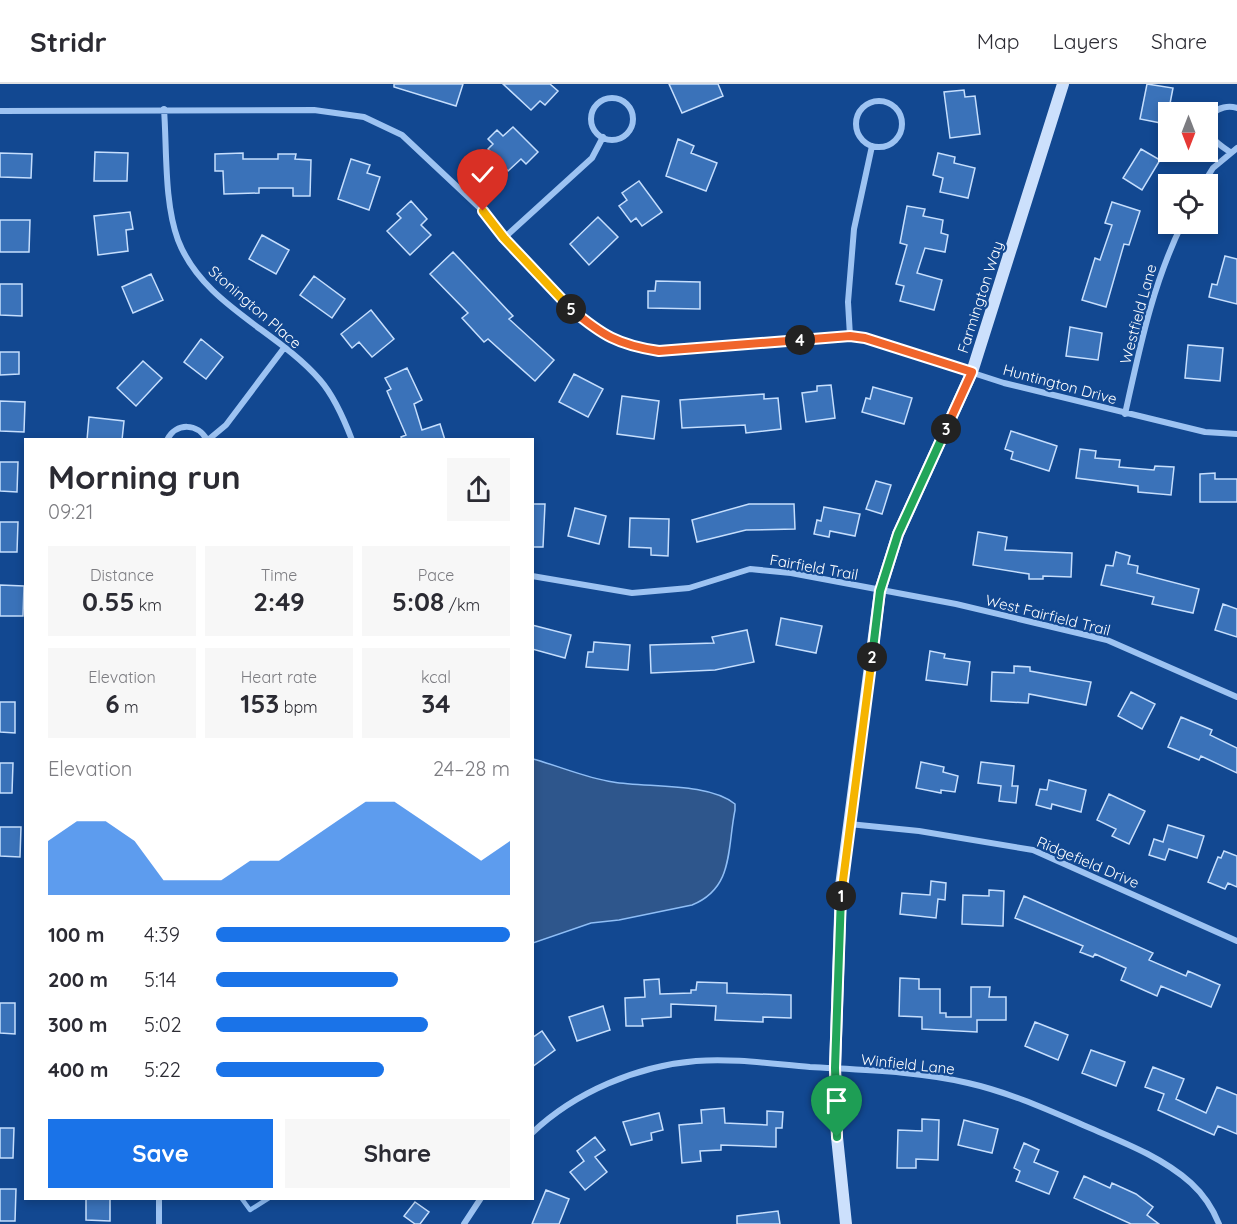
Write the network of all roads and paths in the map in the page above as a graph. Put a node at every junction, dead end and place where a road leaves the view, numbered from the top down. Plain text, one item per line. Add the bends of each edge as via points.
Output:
1 (1063, 84) edge
2 (1237, 108) edge
3 (164, 109) junction
4 (0, 111) edge
5 (603, 137) junction
6 (872, 146) junction
7 (1237, 148) edge
8 (1230, 152) junction
9 (1209, 174) edge
10 (1177, 234) edge
11 (504, 238) junction
12 (850, 336) junction
13 (284, 348) junction
14 (972, 372) junction
15 (1125, 414) junction
16 (1237, 434) edge
17 (169, 438) edge
18 (205, 438) edge
19 (209, 438) edge
20 (351, 438) edge
21 (534, 576) edge
22 (880, 591) junction
23 (1237, 698) edge
24 (849, 824) junction
25 (1237, 941) edge
26 (835, 1068) junction
27 (534, 1131) edge
28 (159, 1200) edge
29 (480, 1200) edge
30 (159, 1224) edge
31 (465, 1224) edge
32 (846, 1224) edge
33 (1219, 1224) edge

1 - 14 street, Farmington Way
2 - 8 street via 1219,108 1211,115 1208,126 1211,136
3 - 4 street, Huntington Drive
3 - 11 street, Huntington Drive via 314,110 364,117 402,135 475,203
3 - 13 street, Stonington Place via 171,210 184,254 203,280
5 - 5 street via 616,139 631,128 633,115 620,99 606,99 595,107 591,121
5 - 11 street via 592,158
6 - 6 street via 888,146 902,128 899,112 886,103 866,106 858,117 856,125 861,138
6 - 12 street via 854,228 848,302
7 - 8 street
8 - 9 street
10 - 15 street, Westfield Lane via 1164,262 1146,321
11 - 12 street, Huntington Drive via 559,298 596,331 637,348 659,351
12 - 14 street, Huntington Drive
13 - 19 street via 225,424
13 - 20 street, Stonington Place via 319,378
14 - 15 street, Huntington Drive
14 - 22 street, Farmington Way via 898,534
15 - 16 street, Huntington Drive via 1205,432
17 - 18 street via 186,426 199,430
21 - 22 street, Fairfield Trail via 632,593 688,588 750,569
22 - 23 street, West Fairfield Trail via 956,604 1107,640
22 - 24 street, Farmington Way
24 - 25 street, Ridgefield Drive via 1033,850
24 - 26 street, Farmington Way via 841,886
26 - 27 street, Winfield Lane via 697,1061 648,1069 593,1090
26 - 32 street, Farmington Way
26 - 33 street, Winfield Lane via 928,1076 1021,1098 1124,1142 1173,1170 1193,1184
28 - 30 street
29 - 31 street

